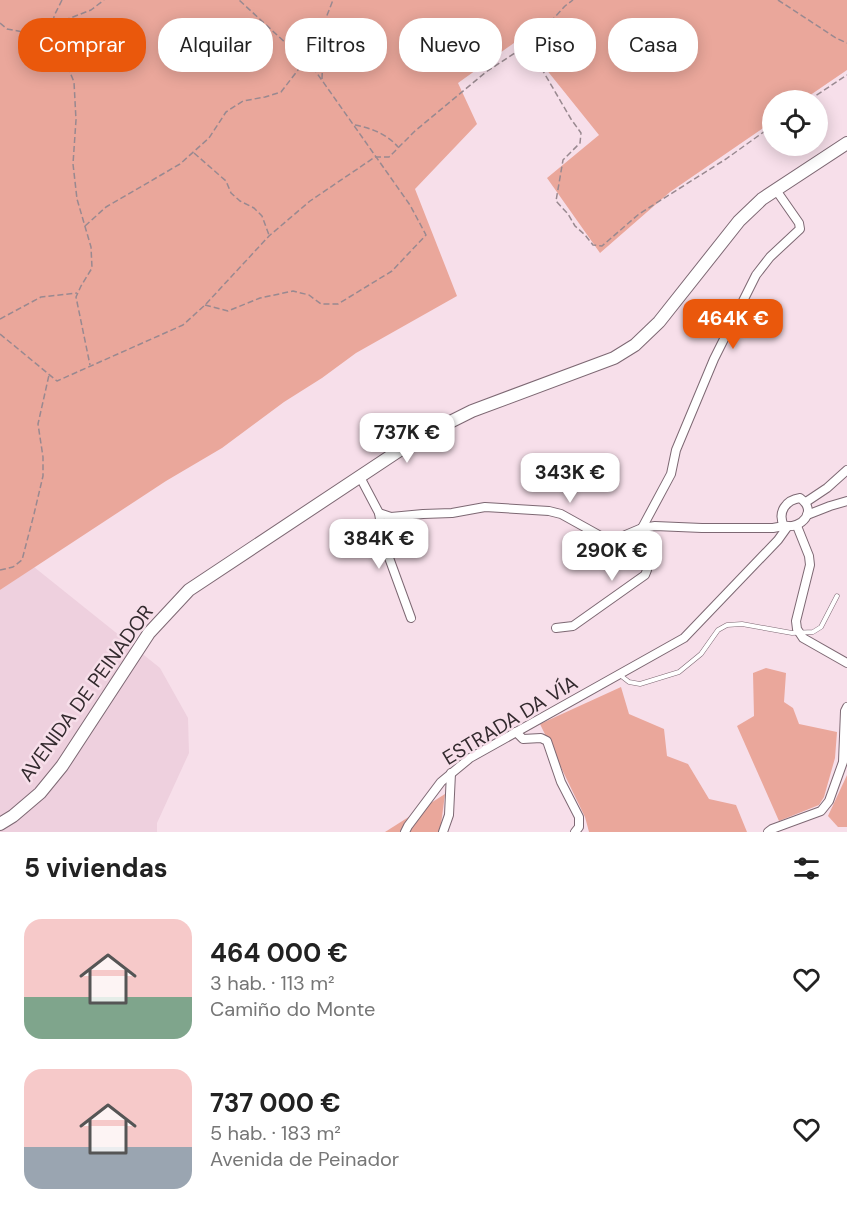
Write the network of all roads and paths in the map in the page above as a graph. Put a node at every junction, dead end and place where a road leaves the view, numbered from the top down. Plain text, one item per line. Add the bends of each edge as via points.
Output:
1 (62, 0) edge
2 (104, 0) edge
3 (239, 0) edge
4 (333, 0) edge
5 (573, 0) edge
6 (778, 0) edge
7 (54, 18) edge
8 (70, 18) edge
9 (326, 18) edge
10 (554, 18) edge
11 (0, 23) edge
12 (18, 31) edge
13 (285, 43) edge
14 (847, 43) edge
15 (514, 54) edge
16 (70, 72) edge
17 (296, 72) edge
18 (316, 72) edge
19 (322, 72) edge
20 (544, 72) edge
21 (847, 75) edge
22 (322, 81) junction
23 (824, 90) edge
24 (353, 124) junction
25 (762, 133) edge
26 (847, 143) edge
27 (398, 147) junction
28 (193, 152) junction
29 (375, 158) junction
30 (776, 190) junction
31 (85, 226) junction
32 (269, 236) junction
33 (78, 293) junction
34 (205, 305) junction
35 (0, 320) edge
36 (0, 334) edge
37 (90, 366) junction
38 (48, 375) junction
39 (847, 470) edge
40 (360, 477) junction
41 (847, 501) edge
42 (806, 502) junction
43 (379, 513) junction
44 (807, 515) junction
45 (789, 526) junction
46 (642, 528) junction
47 (0, 570) edge
48 (837, 596) dead end
49 (411, 618) dead end
50 (556, 628) dead end
51 (800, 633) junction
52 (847, 663) edge
53 (620, 674) junction
54 (847, 707) edge
55 (516, 732) junction
56 (451, 773) junction
57 (0, 824) edge
58 (405, 832) edge
59 (443, 832) edge
60 (575, 832) edge
61 (768, 832) edge

1 - 7 path
2 - 8 path
3 - 13 path
4 - 9 path
5 - 10 path
6 - 14 path
11 - 12 path
15 - 27 path via 486,72
16 - 31 path via 76,120 76,199
17 - 28 path via 281,92 243,101 226,112
18 - 22 path
19 - 22 path
20 - 25 path via 581,133 580,143 563,160 556,201 593,245 602,246 639,214
21 - 23 path
22 - 24 path
24 - 27 path via 377,132
24 - 29 path
26 - 30 street, AVENIDA DE PEINADOR
27 - 29 path via 389,157
28 - 31 path via 180,164 106,207
28 - 32 path via 226,181 231,193 262,216
29 - 32 path via 310,201
29 - 34 path via 410,205 426,235 392,272 338,304 321,304 309,295 293,291 260,298 228,311
30 - 40 street, AVENIDA DE PEINADOR via 739,221 659,322 635,345 614,358 472,411 418,438
30 - 46 street via 800,230 756,275 714,359 676,450 671,474
31 - 33 path via 92,268
32 - 34 path
33 - 35 path via 41,297
33 - 37 path
34 - 37 path via 183,325
36 - 38 path
37 - 38 path via 57,381
38 - 47 path via 38,424 43,457 39,495 22,560
39 - 42 street via 828,489
40 - 43 street
40 - 57 street, AVENIDA DE PEINADOR via 189,590 149,633 62,766 40,793
41 - 44 street
42 - 44 street
42 - 45 street via 800,498 786,504 781,520
43 - 46 street via 391,517 485,507 549,511 606,539 616,540
43 - 49 street via 384,544
44 - 45 street
45 - 46 street
45 - 51 street via 809,555 796,621
45 - 53 street, ESTRADA DA VÍA via 684,638
46 - 50 street via 645,575 573,626
48 - 51 lane via 821,627
51 - 52 street
51 - 53 lane via 727,625 679,672 639,684
53 - 55 street, ESTRADA DA VÍA
54 - 61 street via 843,762 829,801 821,811
55 - 56 street, ESTRADA DA VÍA
55 - 60 street via 523,740 547,741 561,782 579,817
56 - 58 street, ESTRADA DA VÍA
56 - 59 street via 449,816

